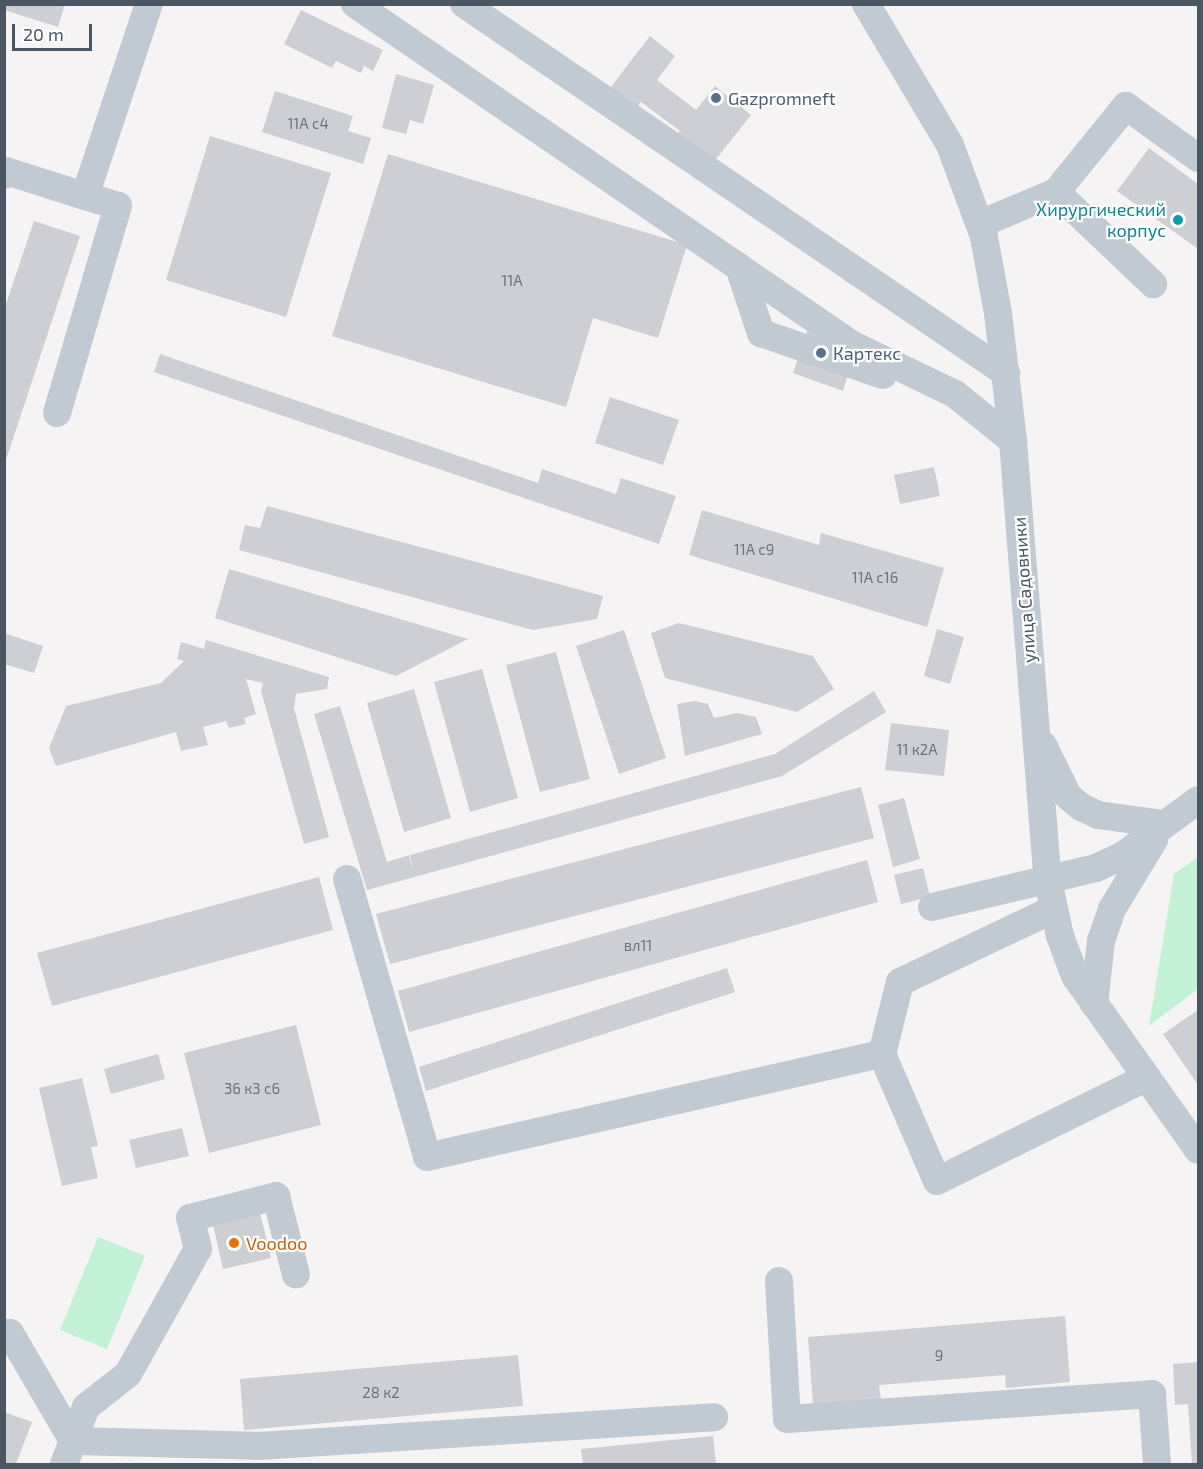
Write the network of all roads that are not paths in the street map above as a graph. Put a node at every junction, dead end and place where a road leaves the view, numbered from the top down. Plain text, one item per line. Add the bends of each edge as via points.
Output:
1 (148, 4) edge
2 (355, 4) edge
3 (464, 4) edge
4 (865, 9) edge
5 (1198, 158) edge
6 (4, 176) edge
7 (1056, 192) junction
8 (85, 196) junction
9 (980, 224) junction
10 (739, 267) junction
11 (1153, 284) dead end
12 (1006, 373) junction
13 (920, 378) junction
14 (57, 413) dead end
15 (1013, 441) junction
16 (1034, 724) junction
17 (1198, 800) edge
18 (1164, 824) junction
19 (1047, 876) junction
20 (347, 879) dead end
21 (932, 907) dead end
22 (1054, 909) junction
23 (1094, 1004) junction
24 (882, 1054) junction
25 (1145, 1078) junction
26 (1198, 1150) edge
27 (296, 1275) dead end
28 (779, 1281) dead end
29 (4, 1333) edge
30 (714, 1417) dead end
31 (68, 1453) edge
32 (1157, 1464) edge

1 - 8 street
2 - 10 street
3 - 12 street
4 - 9 street, улица Садовники via 950,145
5 - 7 street via 1126,106
6 - 8 street via 6,171
7 - 9 street
7 - 11 street
8 - 14 street via 118,206
9 - 12 street, улица Садовники
10 - 13 street via 851,344
10 - 13 street via 761,333 879,375
12 - 15 street, улица Садовники
13 - 15 street via 955,394
15 - 16 street, улица Садовники
16 - 18 street via 1068,796 1082,807 1107,817
16 - 19 street, улица Садовники
17 - 18 street
18 - 19 street via 1096,868
18 - 23 street via 1112,909 1101,941
19 - 21 street via 1018,889
19 - 22 street, улица Садовники
20 - 24 street via 427,1156
22 - 23 street, улица Садовники via 1075,976
22 - 24 street via 900,982
23 - 25 street, улица Садовники
24 - 25 street via 937,1181
25 - 26 street, улица Садовники
27 - 31 street via 276,1196 190,1218 198,1249 128,1374 86,1407
28 - 32 street via 787,1419 1152,1394
29 - 31 street via 10,1333
30 - 31 street via 258,1446

